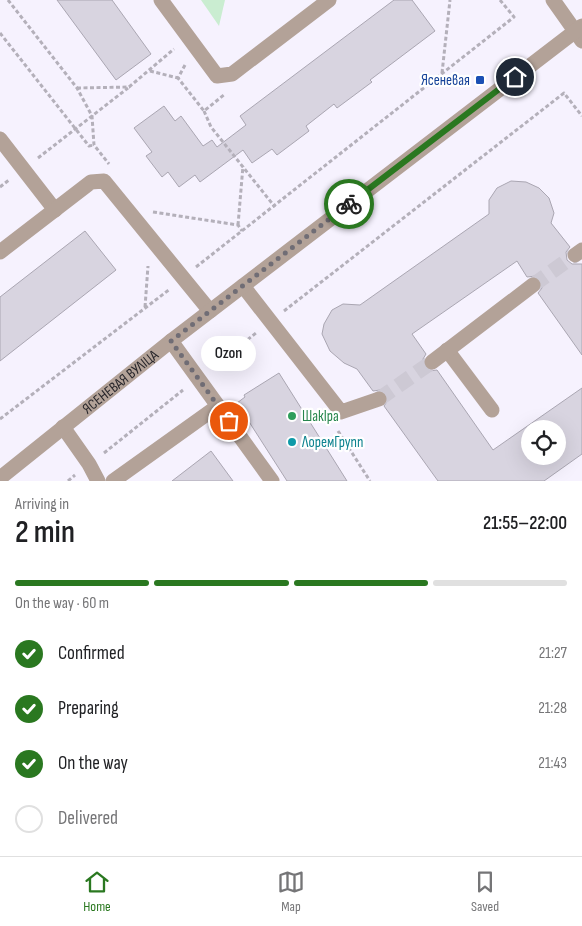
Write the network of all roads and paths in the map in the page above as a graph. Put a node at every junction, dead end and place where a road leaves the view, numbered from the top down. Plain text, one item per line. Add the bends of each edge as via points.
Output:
1 (8, 0) edge
2 (161, 0) edge
3 (329, 0) edge
4 (450, 0) edge
5 (500, 0) edge
6 (553, 0) edge
7 (580, 33) edge
8 (0, 34) edge
9 (149, 71) dead end
10 (442, 74) junction
11 (178, 78) dead end
12 (129, 88) dead end
13 (204, 111) dead end
14 (92, 116) junction
15 (582, 116) edge
16 (75, 129) junction
17 (0, 139) edge
18 (94, 145) junction
19 (243, 166) junction
20 (111, 167) dead end
21 (23, 169) junction
22 (0, 187) edge
23 (275, 207) junction
24 (54, 210) junction
25 (151, 218) dead end
26 (238, 224) junction
27 (242, 231) junction
28 (0, 252) edge
29 (148, 265) dead end
30 (183, 279) junction
31 (533, 285) tunnel mouth
32 (243, 286) junction
33 (145, 308) junction
34 (210, 311) junction
35 (270, 322) junction
36 (171, 341) junction
37 (447, 350) junction
38 (432, 362) tunnel mouth
39 (198, 379) junction
40 (379, 399) tunnel mouth
41 (218, 406) junction
42 (492, 410) dead end
43 (0, 419) edge
44 (63, 427) junction
45 (89, 464) junction
46 (0, 478) edge
47 (68, 481) edge
48 (98, 481) edge
49 (113, 481) edge
50 (272, 481) edge

1 - 14 path via 78,88
2 - 3 street via 217,76 232,74
4 - 10 path
5 - 10 path via 514,17
6 - 7 street, ЯСЕНЕВАЯ ВУЛІЦА
7 - 32 street, ЯСЕНЕВАЯ ВУЛІЦА
8 - 16 path
9 - 11 path
10 - 23 path
12 - 14 path
13 - 19 path via 211,127
14 - 16 path
14 - 18 path
15 - 35 path via 564,93
16 - 18 path via 89,146
16 - 21 path
17 - 21 street
18 - 20 path
19 - 23 path
19 - 26 path
21 - 22 path
21 - 24 street
23 - 27 path
24 - 28 street
24 - 30 street via 91,182 104,181
25 - 26 path via 145,210
26 - 27 path
27 - 30 path
29 - 33 path
30 - 33 path
30 - 34 street
31 - 37 street
32 - 34 street, ЯСЕНЕВАЯ ВУЛІЦА
32 - 35 street
33 - 43 path
34 - 36 street, ЯСЕНЕВАЯ ВУЛІЦА
35 - 39 path
35 - 40 street via 342,412
36 - 39 street
36 - 44 street, ЯСЕНЕВАЯ ВУЛІЦА
37 - 38 street
37 - 42 street
39 - 41 street
39 - 45 path
41 - 49 street
41 - 50 street
44 - 45 street
44 - 46 street, ЯСЕНЕВАЯ ВУЛІЦА
45 - 47 path
45 - 48 street

